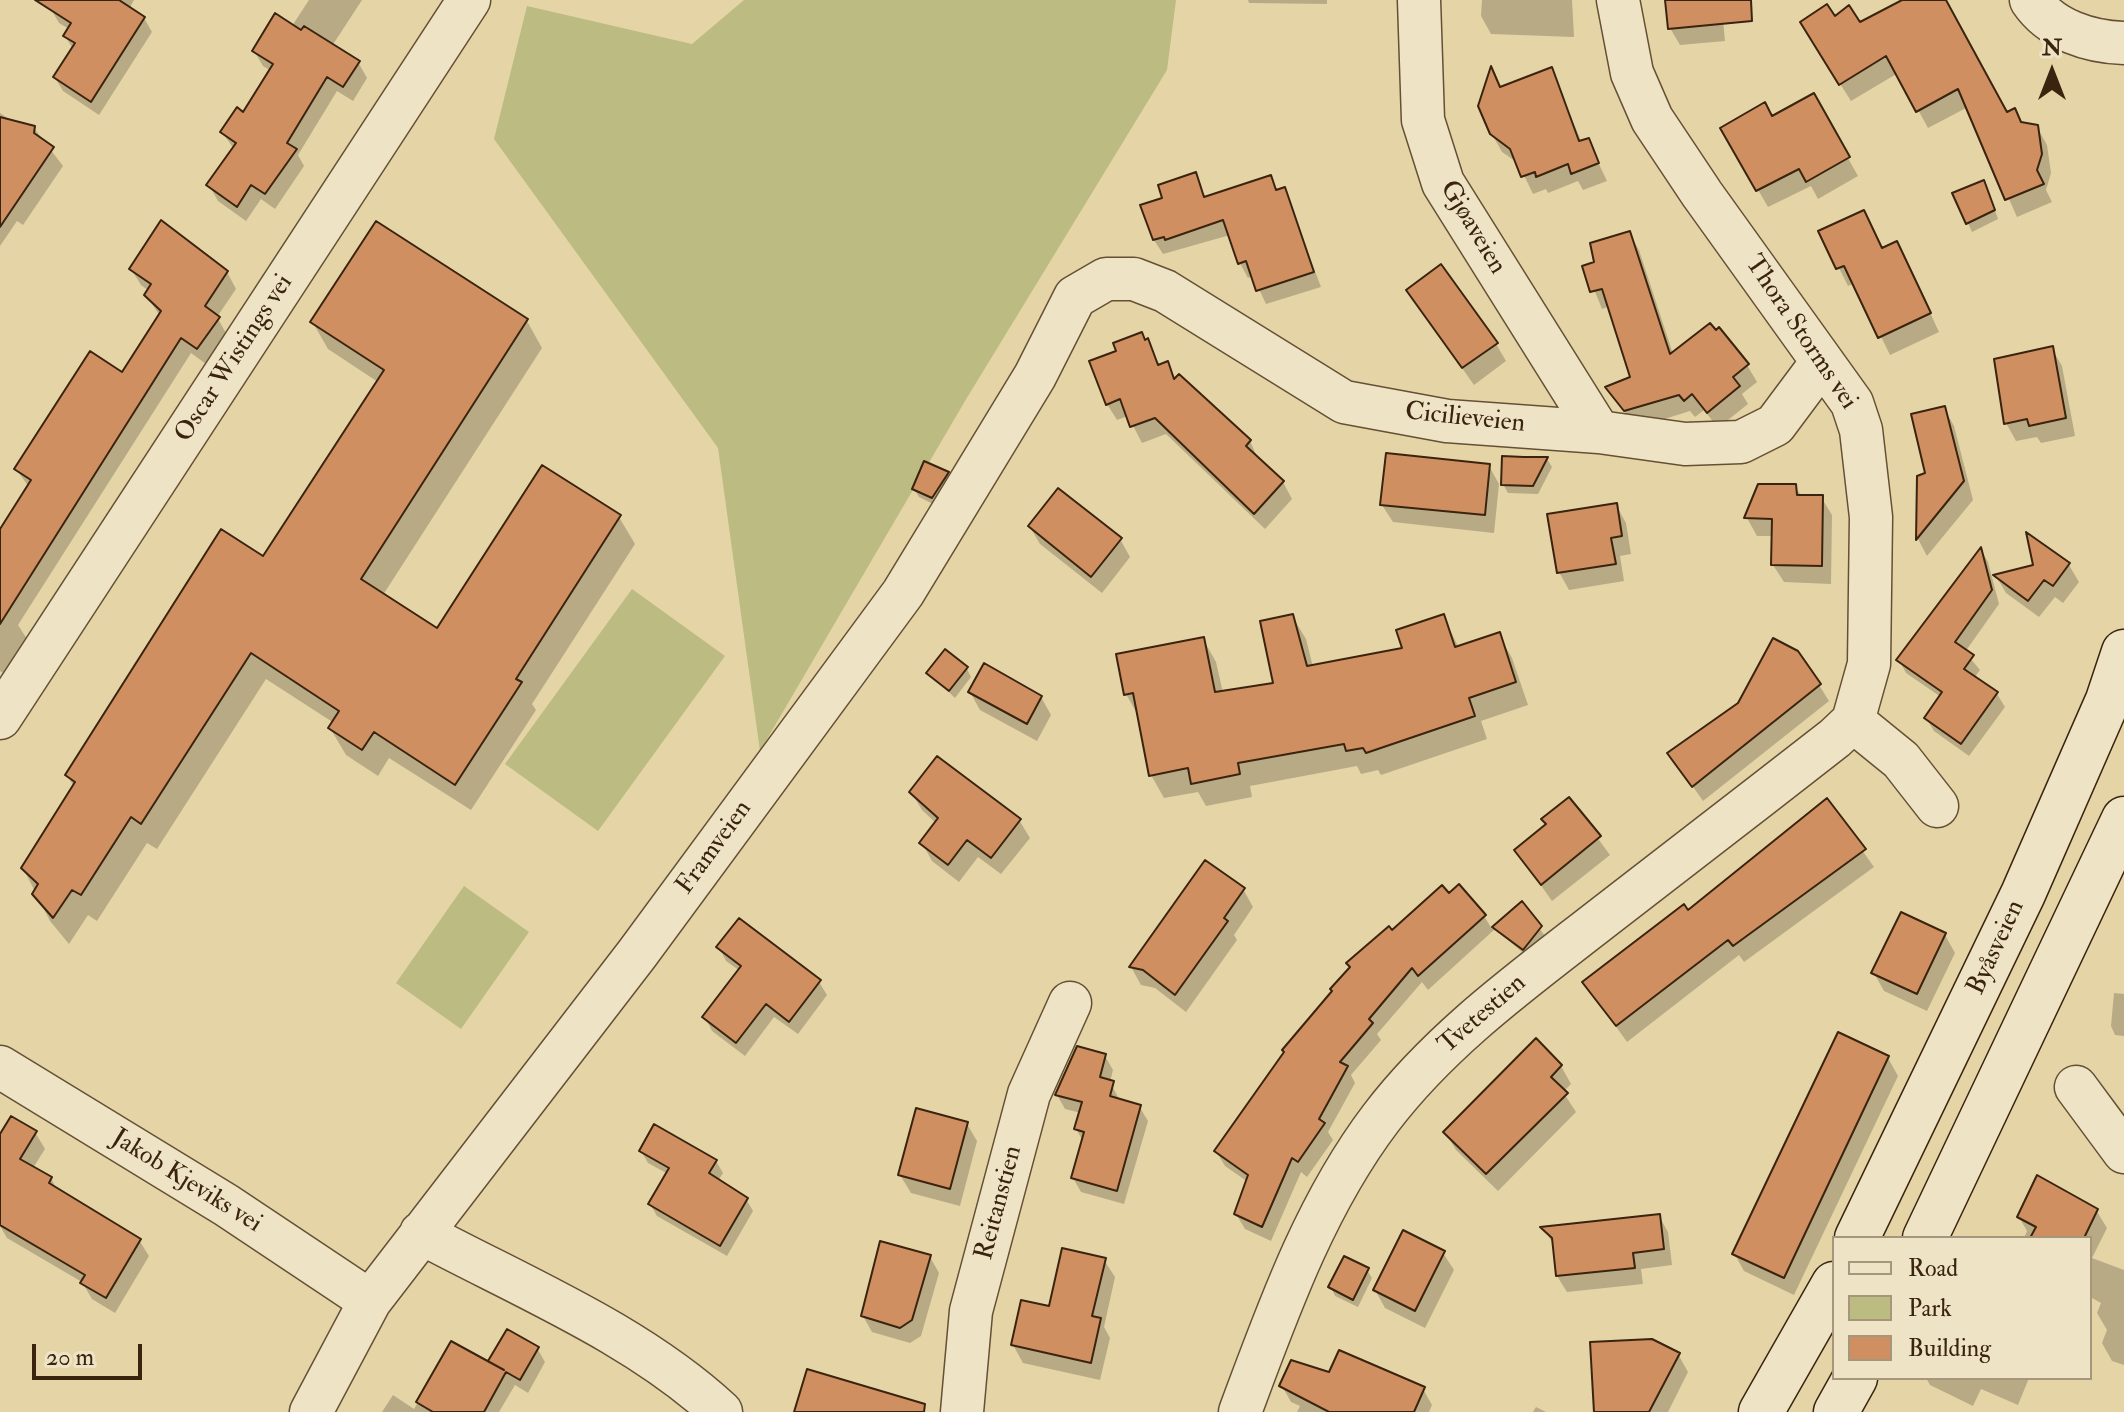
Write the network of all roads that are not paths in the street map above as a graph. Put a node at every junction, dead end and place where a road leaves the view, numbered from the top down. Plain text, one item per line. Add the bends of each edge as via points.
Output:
1 (469, 0) edge
2 (1419, 0) edge
3 (1618, 0) edge
4 (2031, 0) edge
5 (2124, 43) edge
6 (1106, 279) joint
7 (1822, 362) junction
8 (1599, 432) junction
9 (2124, 652) edge
10 (0, 718) edge
11 (1853, 721) junction
12 (1937, 806) dead end
13 (2124, 819) edge
14 (1070, 1003) dead end
15 (0, 1067) edge
16 (2076, 1087) dead end
17 (2124, 1152) edge
18 (421, 1233) junction
19 (1858, 1236) edge
20 (1926, 1236) edge
21 (1832, 1288) edge
22 (370, 1301) junction
23 (1854, 1380) edge
24 (311, 1412) edge
25 (721, 1412) edge
26 (962, 1412) edge
27 (1240, 1412) edge
28 (1761, 1412) edge
29 (1836, 1412) edge

1 - 10 street, Oscar Wistings vei
2 - 8 street, Gjøaveien via 1423,120 1443,183
3 - 7 street, Thora Storms vei via 1632,73 1652,119
4 - 5 street via 2040,13 2080,38
6 - 8 street, Cicilieveien via 1134,279 1165,291 1344,402 1447,421
6 - 18 street, Framveien via 1075,297 1035,376 903,593 637,954
7 - 8 street, Cicilieveien via 1775,425 1741,442 1685,444
7 - 11 street, Thora Storms vei via 1852,403 1861,430 1871,517 1869,664
9 - 19 main road, Byåsveien via 2023,894
11 - 12 street via 1901,760
11 - 27 street, Tvetestien via 1516,985 1435,1056 1380,1119 1315,1225
13 - 20 main road
14 - 26 street, Reitanstien via 1029,1094 971,1311
15 - 22 street, Jakob Kjeviks vei via 226,1205
16 - 17 street
18 - 22 street, Framveien
18 - 25 street via 629,1344
21 - 28 main road
22 - 24 street, Framveien
23 - 29 main road

